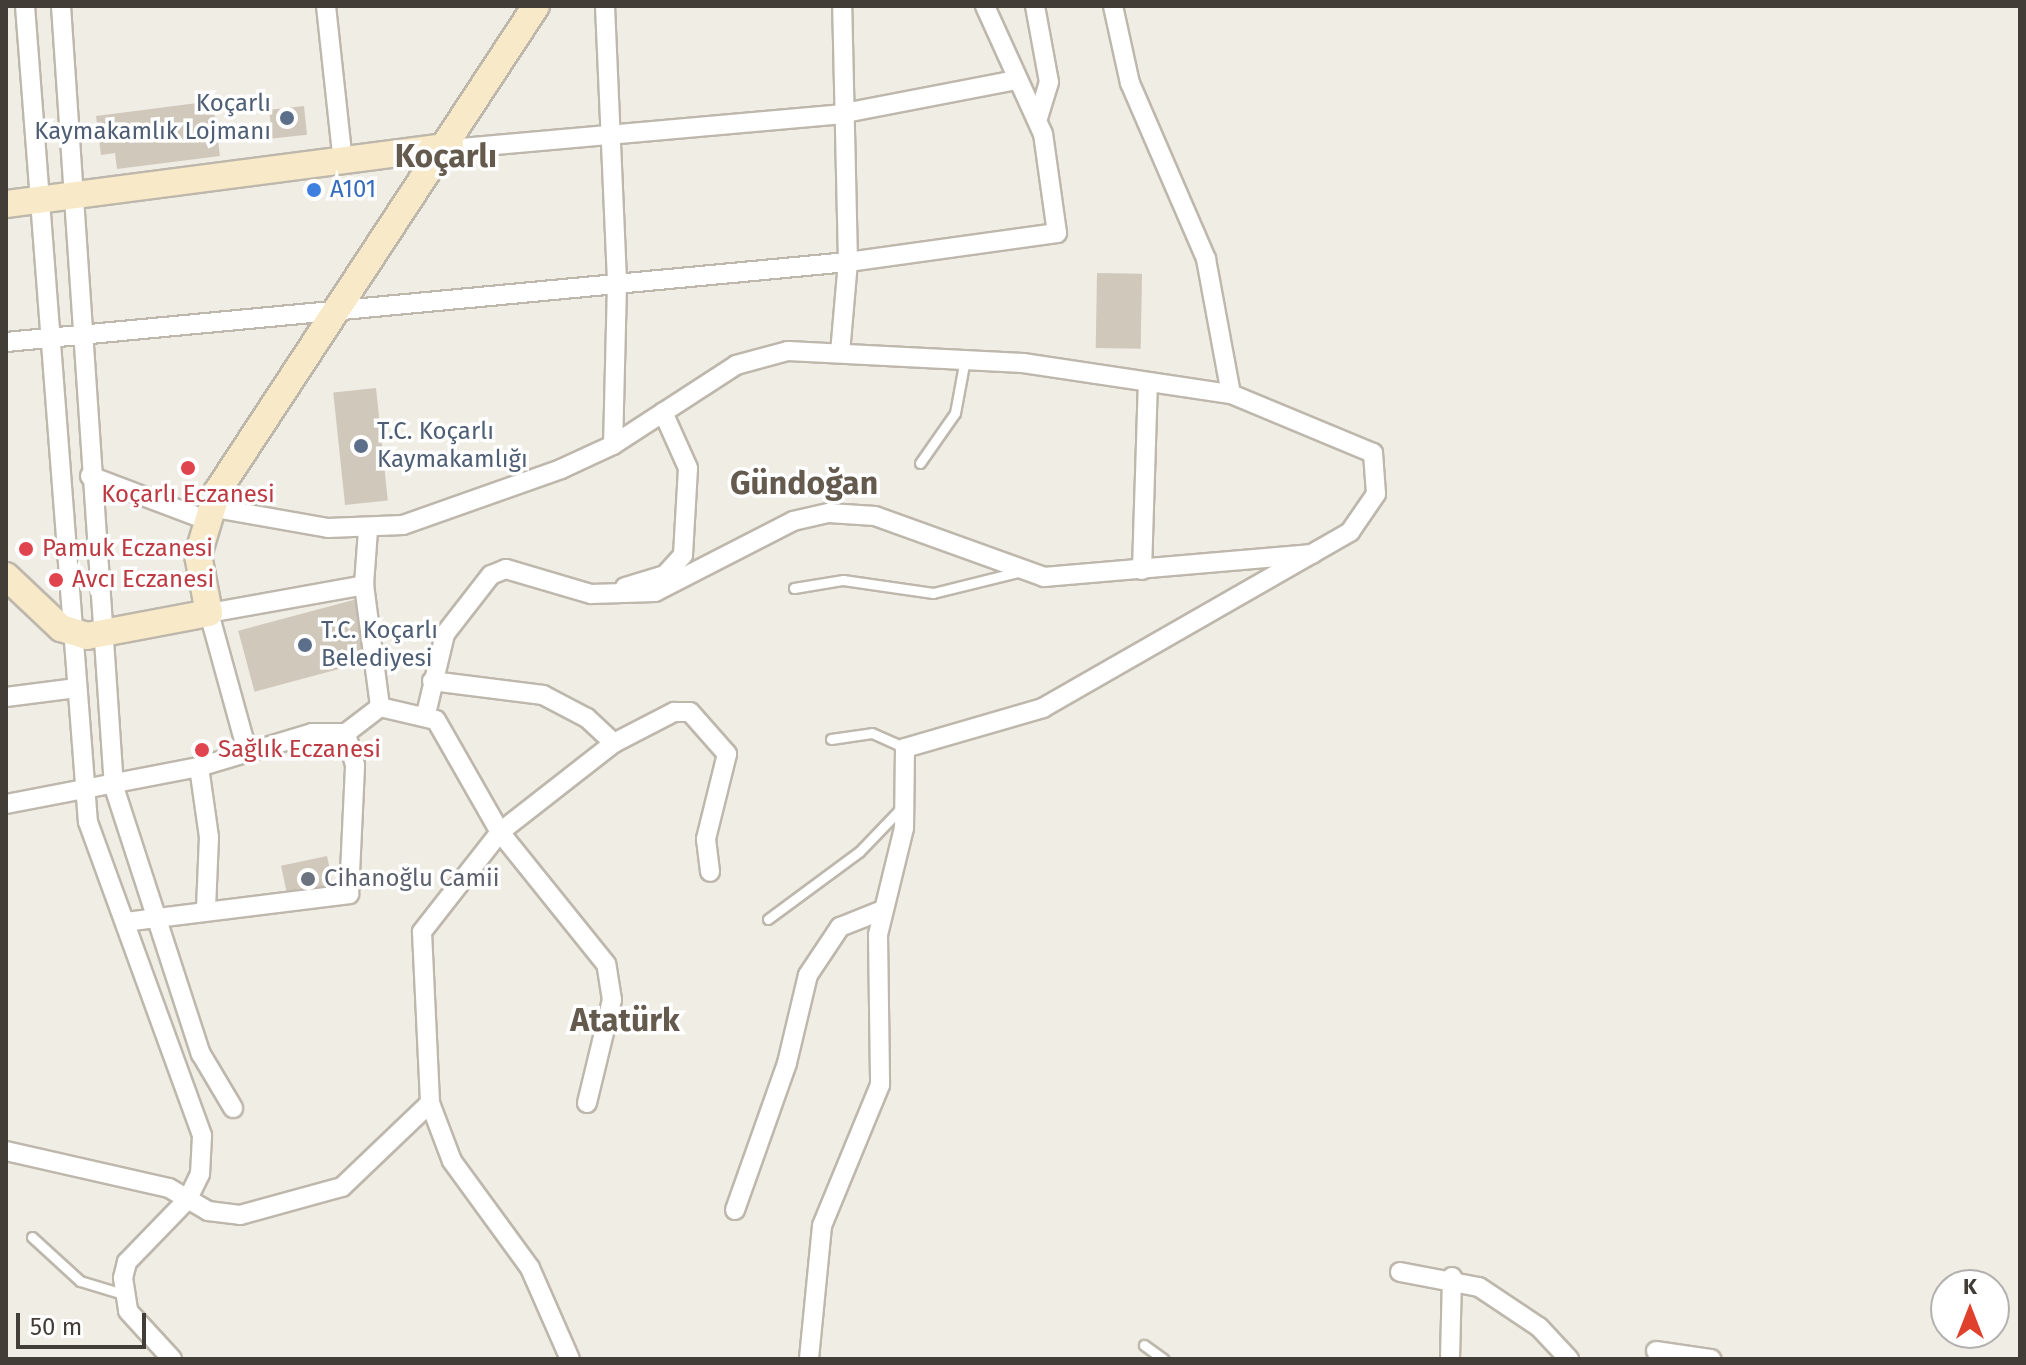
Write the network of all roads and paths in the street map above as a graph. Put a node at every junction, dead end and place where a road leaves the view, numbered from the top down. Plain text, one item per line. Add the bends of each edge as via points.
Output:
1 (25, 6) edge
2 (61, 6) edge
3 (326, 6) edge
4 (536, 6) edge
5 (557, 6) edge
6 (605, 6) edge
7 (842, 6) edge
8 (985, 6) edge
9 (1035, 6) edge
10 (1110, 7) edge
11 (1016, 80) junction
12 (840, 114) junction
13 (1038, 119) junction
14 (607, 137) junction
15 (446, 157) junction
16 (343, 163) junction
17 (68, 196) junction
18 (42, 200) junction
19 (6, 204) edge
20 (848, 262) junction
21 (617, 284) junction
22 (348, 307) junction
23 (78, 332) junction
24 (48, 336) junction
25 (6, 342) edge
26 (840, 353) junction
27 (965, 359) junction
28 (1148, 384) junction
29 (1231, 394) junction
30 (663, 412) junction
31 (613, 445) junction
32 (920, 463) dead end
33 (90, 476) junction
34 (213, 513) junction
35 (368, 530) junction
36 (1312, 554) junction
37 (1142, 570) junction
38 (1018, 572) junction
39 (6, 576) edge
40 (364, 585) junction
41 (794, 588) dead end
42 (614, 596) junction
43 (208, 602) junction
44 (72, 633) junction
45 (103, 636) junction
46 (432, 681) junction
47 (76, 688) junction
48 (6, 697) edge
49 (380, 707) junction
50 (426, 714) junction
51 (346, 733) junction
52 (831, 739) dead end
53 (614, 743) junction
54 (905, 748) junction
55 (247, 751) junction
56 (199, 767) junction
57 (114, 787) junction
58 (84, 792) junction
59 (6, 804) edge
60 (904, 805) junction
61 (500, 832) junction
62 (710, 872) dead end
63 (206, 908) junction
64 (880, 911) junction
65 (152, 914) junction
66 (768, 919) dead end
67 (125, 922) junction
68 (190, 1024) junction
69 (164, 1035) junction
70 (430, 1103) junction
71 (587, 1103) dead end
72 (233, 1108) dead end
73 (6, 1151) edge
74 (188, 1199) junction
75 (735, 1210) dead end
76 (32, 1237) dead end
77 (1400, 1272) dead end
78 (1452, 1277) junction
79 (123, 1294) junction
80 (1144, 1345) dead end
81 (1656, 1351) dead end
82 (172, 1359) edge
83 (570, 1359) edge
84 (809, 1359) edge
85 (1163, 1359) edge
86 (1450, 1359) edge
87 (1569, 1359) edge
88 (1711, 1359) edge

1 - 18 street
2 - 17 street
3 - 16 street
4 - 15 main road
5 - 15 main road
6 - 14 street
7 - 12 street
8 - 11 street
9 - 13 street via 1049,82
10 - 29 street via 1130,83 1206,259
11 - 12 street
11 - 13 street
12 - 14 street
12 - 20 street
13 - 20 street via 1057,233
14 - 15 street
14 - 21 street
15 - 16 main road
15 - 22 main road
16 - 17 main road
17 - 18 main road
17 - 23 street
18 - 19 main road
18 - 24 street
20 - 21 street
20 - 26 street
21 - 22 street
21 - 31 street
22 - 23 street
22 - 34 main road
23 - 24 street
23 - 33 street
24 - 25 street
24 - 44 street
26 - 27 street
26 - 30 street via 760,357
27 - 28 street
27 - 32 lane via 955,413
28 - 29 street
28 - 37 street
29 - 36 street via 1373,453 1379,479 1370,509
30 - 31 street
30 - 42 street via 688,468 683,555 665,575
31 - 35 street via 448,512
33 - 34 street
33 - 45 street
34 - 35 street
34 - 43 main road via 199,575
35 - 40 street
36 - 37 street
36 - 54 street via 1043,708
37 - 38 street via 1059,577
38 - 41 lane via 933,593 843,580
38 - 42 street via 875,516 829,513 793,521 655,592
39 - 44 main road
40 - 43 street
40 - 49 street
42 - 46 street via 498,570 445,634
43 - 45 main road
43 - 55 street
44 - 45 main road
44 - 47 street
45 - 57 street
46 - 50 street
46 - 53 street via 543,695 587,718
47 - 48 street
47 - 58 street
49 - 50 street
49 - 51 street
50 - 61 street via 445,731
51 - 55 street via 312,733
51 - 63 street via 355,765 349,894
52 - 54 lane via 872,733
53 - 61 street
53 - 62 street via 682,711 700,717 723,741 727,774 706,839
54 - 60 street
55 - 56 street
56 - 57 street
56 - 63 street via 209,837
57 - 58 street
57 - 65 street
58 - 59 street
58 - 67 street
60 - 64 street via 900,849
60 - 66 lane via 859,852
61 - 70 street via 422,932
61 - 71 street via 606,964 612,1000
63 - 65 street
64 - 75 street via 840,927 808,975 787,1063
64 - 84 street via 880,1085 822,1226
65 - 67 street
65 - 68 street
67 - 69 street
68 - 69 street
68 - 72 street
69 - 74 street via 202,1136 200,1174
70 - 74 street via 342,1187 240,1215
70 - 83 street via 452,1161 530,1268
73 - 74 street via 169,1188
74 - 79 street via 127,1262
76 - 79 lane via 80,1281
77 - 78 street
78 - 86 street
78 - 87 street via 1539,1327
79 - 82 street via 140,1328
80 - 85 lane
81 - 88 street

